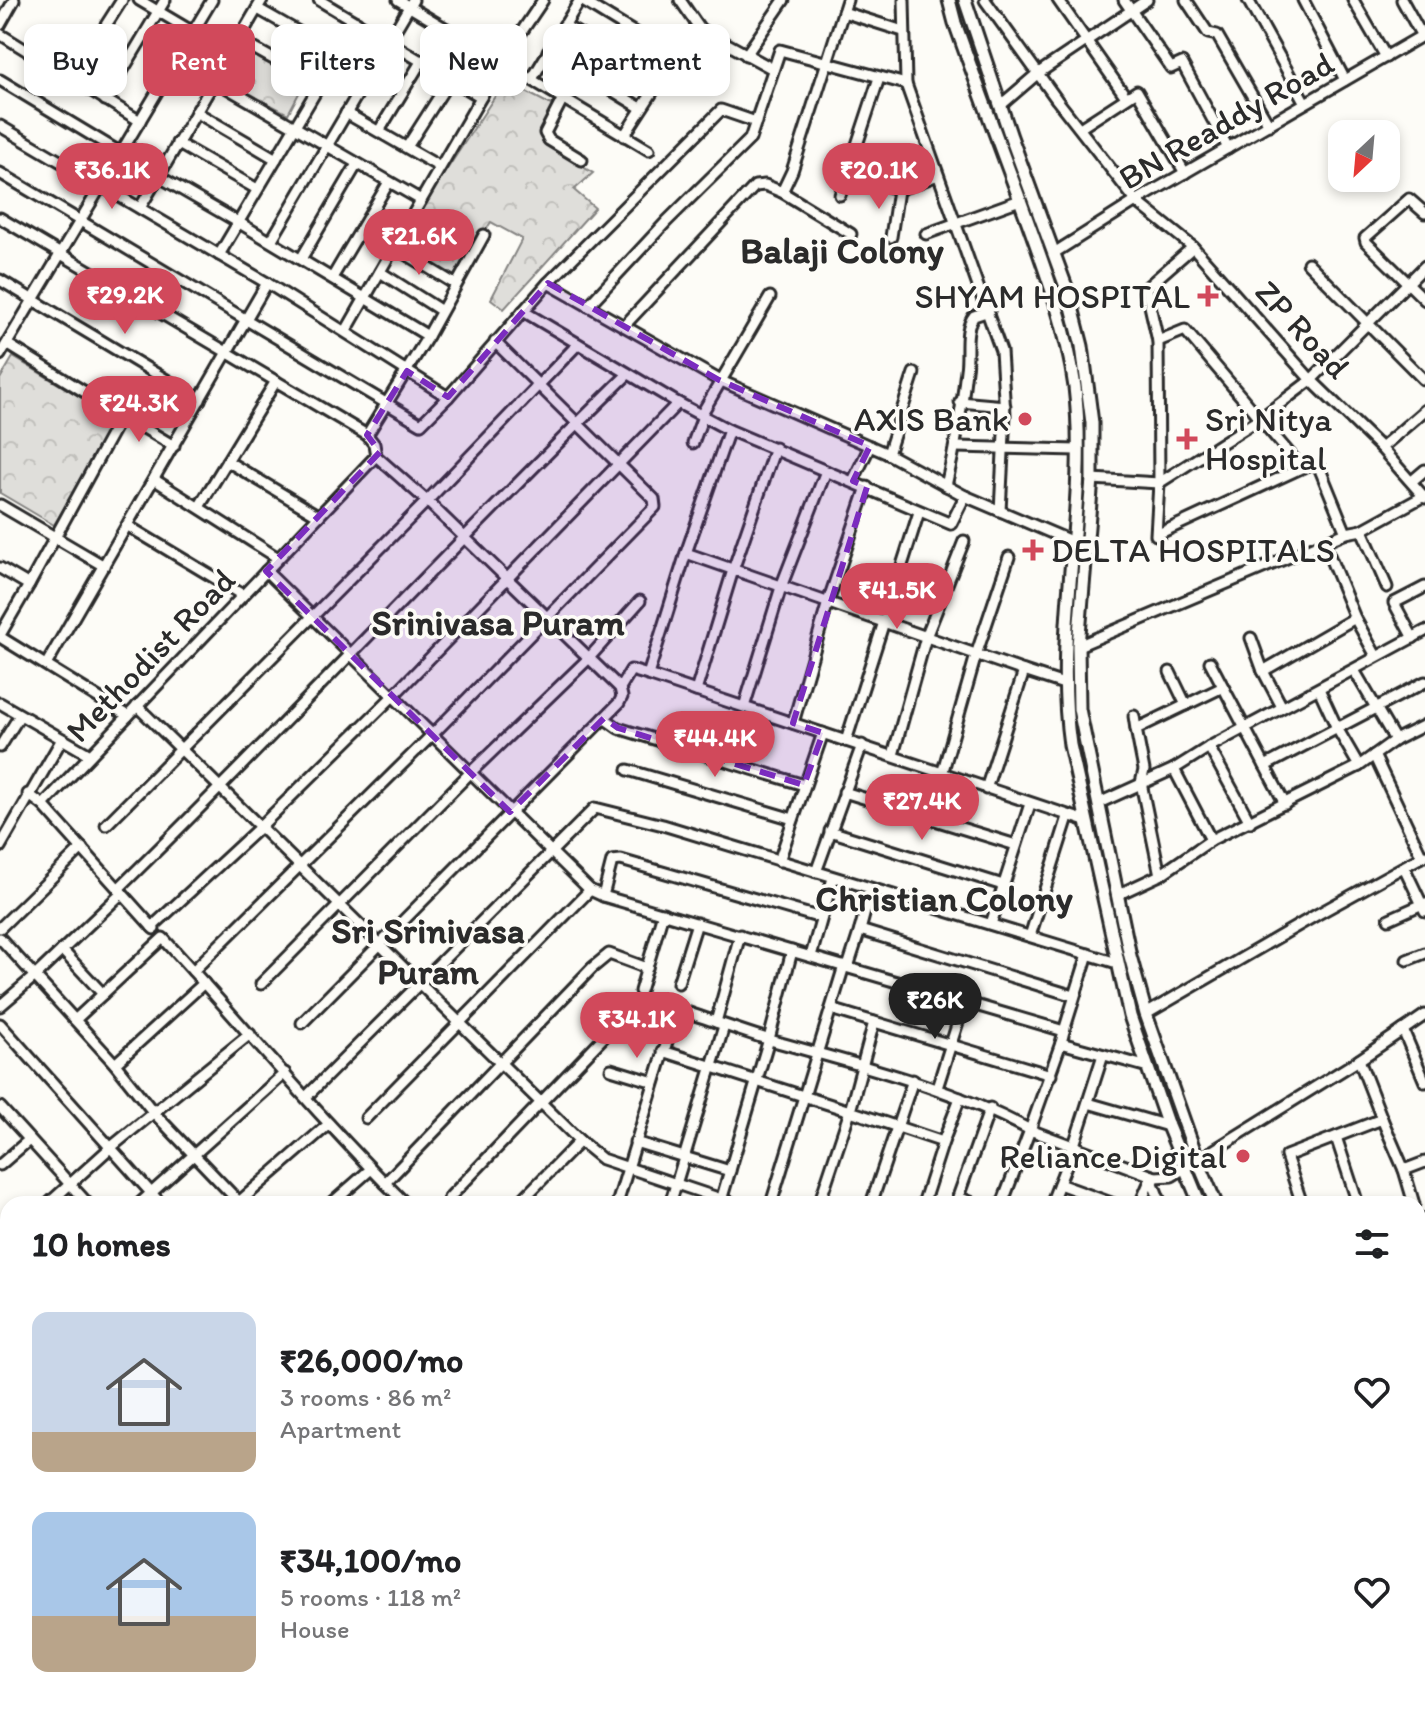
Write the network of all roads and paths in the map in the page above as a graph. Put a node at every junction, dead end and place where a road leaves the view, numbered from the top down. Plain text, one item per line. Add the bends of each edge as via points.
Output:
1 (122, 0) edge
2 (139, 0) edge
3 (165, 0) edge
4 (212, 0) edge
5 (319, 0) edge
6 (398, 0) edge
7 (543, 0) edge
8 (580, 0) edge
9 (680, 0) edge
10 (784, 0) edge
11 (847, 0) edge
12 (904, 0) edge
13 (949, 0) edge
14 (965, 0) edge
15 (985, 0) edge
16 (1058, 0) edge
17 (1124, 0) edge
18 (1147, 0) edge
19 (1186, 0) edge
20 (1248, 0) edge
21 (1303, 0) edge
22 (1353, 0) edge
23 (1402, 0) edge
24 (11, 1) edge
25 (411, 3) edge
26 (260, 4) edge
27 (1131, 10) junction
28 (158, 11) junction
29 (843, 12) junction
30 (357, 22) joint
31 (107, 24) edge
32 (180, 24) edge
33 (198, 24) edge
34 (248, 24) edge
35 (291, 24) edge
36 (360, 24) edge
37 (398, 24) edge
38 (444, 24) edge
39 (527, 24) edge
40 (565, 24) edge
41 (620, 24) edge
42 (697, 24) edge
43 (0, 25) edge
44 (903, 31) junction
45 (0, 34) edge
46 (1424, 35) edge
47 (1086, 41) junction
48 (730, 46) edge
49 (24, 50) edge
50 (746, 55) junction
51 (1386, 57) junction
52 (543, 60) edge
53 (828, 62) junction
54 (420, 63) edge
55 (773, 69) junction
56 (1037, 74) junction
57 (527, 76) edge
58 (879, 78) junction
59 (532, 79) junction
60 (0, 80) edge
61 (1345, 80) junction
62 (906, 84) junction
63 (98, 96) edge
64 (155, 96) edge
65 (206, 96) edge
66 (241, 96) edge
67 (313, 96) edge
68 (356, 96) edge
69 (440, 96) edge
70 (621, 96) edge
71 (649, 96) edge
72 (481, 97) edge
73 (1126, 97) junction
74 (563, 98) junction
75 (105, 100) junction
76 (1305, 103) junction
77 (1001, 105) junction
78 (641, 108) junction
79 (196, 112) junction
80 (346, 113) junction
81 (140, 121) junction
82 (756, 122) junction
83 (1269, 125) junction
84 (0, 126) edge
85 (295, 127) junction
86 (1080, 128) junction
87 (379, 131) junction
88 (624, 136) junction
89 (177, 143) junction
90 (326, 146) junction
91 (407, 147) junction
92 (1228, 148) junction
93 (649, 150) dead end
94 (121, 153) junction
95 (276, 159) junction
96 (582, 160) dead end
97 (357, 164) junction
98 (1021, 165) junction
99 (440, 167) junction
100 (1008, 167) junction
101 (849, 169) junction
102 (0, 173) edge
103 (1185, 173) junction
104 (938, 175) junction
105 (158, 176) junction
106 (389, 182) junction
107 (101, 186) junction
108 (257, 189) junction
109 (898, 190) junction
110 (782, 192) junction
111 (840, 195) dead end
112 (421, 200) junction
113 (1020, 200) junction
114 (1136, 201) junction
115 (140, 208) junction
116 (1425, 213) edge
117 (0, 218) edge
118 (80, 221) junction
119 (238, 222) junction
120 (957, 223) junction
121 (851, 234) dead end
122 (926, 234) dead end
123 (484, 235) dead end
124 (891, 237) dead end
125 (271, 241) junction
126 (394, 247) junction
127 (1193, 247) junction
128 (1054, 253) junction
129 (60, 254) junction
130 (219, 255) junction
131 (301, 259) junction
132 (1308, 263) dead end
133 (1425, 266) edge
134 (380, 272) junction
135 (332, 278) junction
136 (0, 280) edge
137 (267, 283) junction
138 (548, 283) junction
139 (455, 284) junction
140 (1407, 284) junction
141 (770, 297) dead end
142 (365, 298) junction
143 (33, 300) junction
144 (1425, 300) edge
145 (588, 306) junction
146 (440, 310) junction
147 (523, 311) junction
148 (989, 311) junction
149 (247, 320) junction
150 (1368, 324) junction
151 (624, 326) junction
152 (346, 331) junction
153 (428, 336) junction
154 (1158, 341) junction
155 (495, 342) junction
156 (7, 344) junction
157 (578, 344) junction
158 (228, 352) junction
159 (0, 355) edge
160 (407, 371) junction
161 (914, 373) dead end
162 (628, 374) junction
163 (1423, 379) dead end
164 (719, 380) junction
165 (1311, 380) junction
166 (276, 381) junction
167 (538, 385) junction
168 (448, 397) junction
169 (200, 400) junction
170 (960, 402) junction
171 (387, 403) junction
172 (678, 403) junction
173 (1005, 406) junction
174 (1425, 410) edge
175 (122, 415) junction
176 (702, 415) junction
177 (1261, 418) junction
178 (577, 423) junction
179 (729, 430) junction
180 (367, 435) junction
181 (693, 443) dead end
182 (174, 446) junction
183 (870, 446) junction
184 (956, 447) junction
185 (1005, 447) junction
186 (775, 448) junction
187 (1381, 448) junction
188 (1077, 450) junction
189 (888, 454) junction
190 (376, 456) junction
191 (227, 461) junction
192 (617, 463) junction
193 (1300, 466) junction
194 (1425, 470) edge
195 (826, 471) junction
196 (1092, 479) junction
197 (155, 480) junction
198 (853, 481) junction
199 (1412, 481) junction
200 (1159, 483) junction
201 (946, 486) junction
202 (867, 487) junction
203 (965, 496) junction
204 (1425, 497) edge
205 (427, 501) junction
206 (0, 505) edge
207 (199, 507) junction
208 (1000, 511) junction
209 (919, 512) junction
210 (319, 516) junction
211 (128, 526) junction
212 (1362, 530) junction
213 (1346, 533) junction
214 (55, 537) junction
215 (464, 538) junction
216 (964, 541) dead end
217 (1073, 542) junction
218 (1324, 543) junction
219 (686, 553) junction
220 (1009, 557) dead end
221 (278, 558) junction
222 (104, 566) junction
223 (0, 568) edge
224 (733, 570) junction
225 (266, 571) junction
226 (507, 581) junction
227 (29, 585) junction
228 (781, 587) junction
229 (1387, 587) dead end
230 (1425, 587) edge
231 (243, 595) junction
232 (640, 601) dead end
233 (828, 602) junction
234 (313, 617) junction
235 (546, 617) junction
236 (1355, 618) junction
237 (882, 622) junction
238 (1425, 631) edge
239 (0, 636) edge
240 (926, 637) junction
241 (1251, 638) dead end
242 (1413, 638) junction
243 (1078, 646) junction
244 (351, 654) junction
245 (976, 655) junction
246 (1376, 656) junction
247 (588, 659) junction
248 (1210, 662) dead end
249 (46, 665) junction
250 (1354, 670) junction
251 (1024, 671) junction
252 (1263, 671) junction
253 (1170, 672) dead end
254 (648, 675) junction
255 (1425, 682) edge
256 (1064, 684) junction
257 (1223, 687) junction
258 (620, 688) junction
259 (1319, 689) junction
260 (696, 691) junction
261 (393, 696) junction
262 (0, 703) edge
263 (1186, 705) junction
264 (137, 706) junction
265 (744, 707) junction
266 (1282, 707) junction
267 (1377, 707) junction
268 (20, 715) junction
269 (128, 716) junction
270 (1134, 716) dead end
271 (604, 718) junction
272 (793, 723) junction
273 (1425, 726) edge
274 (1245, 728) junction
275 (1337, 728) junction
276 (1136, 729) junction
277 (823, 733) junction
278 (432, 735) junction
279 (62, 739) junction
280 (1395, 740) junction
281 (846, 741) junction
282 (862, 745) junction
283 (0, 747) edge
284 (1209, 747) junction
285 (180, 748) junction
286 (90, 755) junction
287 (893, 755) junction
288 (1374, 755) junction
289 (1265, 766) junction
290 (1359, 766) junction
291 (1174, 769) junction
292 (628, 770) dead end
293 (470, 773) junction
294 (942, 774) junction
295 (1141, 783) junction
296 (804, 785) junction
297 (220, 789) junction
298 (986, 789) junction
299 (844, 792) junction
300 (28, 794) junction
301 (1099, 803) junction
302 (1030, 804) junction
303 (1285, 804) junction
304 (43, 805) junction
305 (510, 812) junction
306 (1068, 817) junction
307 (793, 819) junction
308 (1086, 821) junction
309 (1250, 822) junction
310 (106, 825) dead end
311 (260, 827) junction
312 (830, 831) junction
313 (1211, 840) junction
314 (1016, 845) junction
315 (0, 847) edge
316 (82, 848) junction
317 (550, 852) junction
318 (1424, 856) edge
319 (779, 861) junction
320 (299, 866) junction
321 (1404, 867) junction
322 (816, 872) junction
323 (1160, 875) junction
324 (833, 878) junction
325 (1003, 885) junction
326 (871, 889) junction
327 (590, 890) junction
328 (120, 891) junction
329 (1117, 895) junction
330 (603, 896) junction
331 (340, 906) junction
332 (1424, 906) edge
333 (663, 913) junction
334 (821, 918) junction
335 (1389, 919) dead end
336 (697, 923) junction
337 (991, 924) junction
338 (152, 927) junction
339 (0, 928) edge
340 (860, 930) junction
341 (740, 935) junction
342 (1030, 936) junction
343 (0, 938) edge
344 (163, 938) junction
345 (380, 944) junction
346 (62, 950) junction
347 (792, 951) junction
348 (1425, 953) edge
349 (1088, 954) junction
350 (811, 956) junction
351 (1407, 960) dead end
352 (1117, 963) junction
353 (846, 967) junction
354 (647, 968) junction
355 (193, 971) junction
356 (35, 976) junction
357 (420, 982) junction
358 (204, 983) junction
359 (678, 983) dead end
360 (261, 984) dead end
361 (640, 991) dead end
362 (103, 994) junction
363 (1074, 996) junction
364 (964, 1003) junction
365 (0, 1006) edge
366 (831, 1009) junction
367 (1146, 1014) junction
368 (1425, 1015) edge
369 (75, 1020) junction
370 (461, 1022) junction
371 (874, 1022) junction
372 (302, 1023) dead end
373 (0, 1024) edge
374 (720, 1024) junction
375 (670, 1029) junction
376 (1403, 1030) junction
377 (1064, 1031) junction
378 (250, 1034) junction
379 (769, 1039) junction
380 (1061, 1043) junction
381 (951, 1045) junction
382 (663, 1051) junction
383 (818, 1053) junction
384 (1103, 1055) junction
385 (1359, 1060) junction
386 (503, 1063) junction
387 (115, 1064) junction
388 (864, 1065) junction
389 (1148, 1067) junction
390 (712, 1068) junction
391 (611, 1069) dead end
392 (285, 1073) junction
393 (1051, 1075) junction
394 (757, 1080) junction
395 (913, 1080) junction
396 (654, 1082) junction
397 (1425, 1082) edge
398 (937, 1088) junction
399 (307, 1096) junction
400 (805, 1097) junction
401 (960, 1098) junction
402 (540, 1102) junction
403 (1088, 1103) junction
404 (0, 1107) edge
405 (990, 1108) junction
406 (850, 1111) junction
407 (154, 1113) junction
408 (366, 1118) dead end
409 (1382, 1119) junction
410 (329, 1124) junction
411 (896, 1125) junction
412 (1168, 1126) junction
413 (1030, 1130) junction
414 (1336, 1137) junction
415 (29, 1140) junction
416 (580, 1141) junction
417 (635, 1142) junction
418 (943, 1142) junction
419 (1074, 1145) junction
420 (110, 1148) junction
421 (196, 1155) junction
422 (683, 1157) junction
423 (1198, 1161) junction
424 (1425, 1162) edge
425 (0, 1165) edge
426 (627, 1168) junction
427 (371, 1169) junction
428 (1185, 1170) junction
429 (1404, 1170) junction
430 (730, 1171) junction
431 (1153, 1177) junction
432 (385, 1183) junction
433 (1059, 1184) junction
434 (71, 1185) junction
435 (676, 1185) junction
436 (151, 1194) junction
437 (527, 1195) edge
438 (58, 1196) edge
439 (81, 1196) edge
440 (149, 1196) edge
441 (234, 1196) edge
442 (248, 1196) edge
443 (340, 1196) edge
444 (398, 1196) edge
445 (451, 1196) edge
446 (619, 1196) edge
447 (673, 1196) edge
448 (704, 1196) edge
449 (722, 1196) edge
450 (774, 1196) edge
451 (823, 1196) edge
452 (874, 1196) edge
453 (926, 1196) edge
454 (957, 1196) edge
455 (1005, 1196) edge
456 (1054, 1196) edge
457 (1092, 1196) edge
458 (1144, 1196) edge
459 (1158, 1196) edge
460 (1196, 1196) edge
461 (1213, 1196) edge
462 (1299, 1196) edge
463 (1355, 1196) edge
464 (1412, 1196) edge

1 - 31 street
2 - 28 street
3 - 28 street
4 - 33 street
5 - 30 street
6 - 25 street
7 - 39 street
8 - 40 street
8 - 41 street
9 - 42 street
10 - 50 street
11 - 29 street
12 - 44 street
13 - 100 main road
14 - 77 main road
15 - 56 street, ZP Road
16 - 47 street
17 - 27 street
18 - 27 street
19 - 83 street via 1208,33 1217,35
20 - 76 street
21 - 61 street
22 - 51 street
23 - 46 street
24 - 43 street
25 - 37 street
25 - 38 street
26 - 34 street
26 - 35 street
27 - 47 street
27 - 92 street via 1171,68 1182,63
28 - 32 street
28 - 75 street
29 - 44 street
29 - 53 street
30 - 36 street
44 - 62 street
45 - 49 street
46 - 51 street, BN Readdy Road
47 - 56 street
47 - 73 street
48 - 50 street
50 - 55 street
51 - 61 street, BN Readdy Road
52 - 59 street
53 - 55 street via 784,49
53 - 58 street
53 - 110 street
54 - 87 street
55 - 82 street
56 - 77 street
56 - 86 street, ZP Road
57 - 59 street
58 - 62 street
58 - 101 street
59 - 74 street
60 - 94 street
61 - 76 street, BN Readdy Road
62 - 104 street
63 - 75 street
64 - 81 street
65 - 79 street
66 - 85 street
67 - 85 street
68 - 80 street
69 - 91 street
70 - 78 street
71 - 78 street
72 - 99 street
73 - 86 street
73 - 103 street via 1138,92
74 - 88 street
74 - 96 street via 545,133
75 - 81 street
76 - 83 street, BN Readdy Road
77 - 98 main road
78 - 88 street
79 - 89 street
79 - 95 street
80 - 87 street
80 - 90 street
81 - 94 street
82 - 138 street via 721,110
82 - 145 street via 747,142
83 - 92 street, BN Readdy Road
84 - 107 street
85 - 90 street
85 - 95 street
86 - 114 street, ZP Road
87 - 91 street
88 - 93 street
89 - 105 street
89 - 108 street
90 - 97 street
90 - 125 street
91 - 99 street
92 - 103 street, BN Readdy Road
94 - 107 street
95 - 108 street
97 - 106 street
97 - 131 street
98 - 100 main road
98 - 128 main road
99 - 112 street
100 - 113 main road
101 - 109 street
101 - 111 street
102 - 118 street
103 - 114 street, BN Readdy Road
104 - 109 street
104 - 120 street
105 - 115 street
105 - 119 street
106 - 112 street
106 - 135 street
107 - 115 street
107 - 118 street
108 - 119 street
109 - 124 street
110 - 121 street
110 - 151 street via 755,186
112 - 126 street
113 - 120 street
113 - 188 main road via 1061,317 1075,387
114 - 127 street, ZP Road
114 - 128 street, BN Readdy Road
115 - 130 street
116 - 140 street via 1409,199 1365,238
117 - 129 street
118 - 129 street
118 - 149 street
119 - 125 street
119 - 130 street
120 - 122 street
120 - 148 street
123 - 139 street
125 - 131 street
126 - 134 street
126 - 139 street
127 - 154 street via 1146,288
127 - 165 street, ZP Road
128 - 196 main road via 1082,346 1092,423
129 - 143 street
129 - 158 street
130 - 137 street
131 - 135 street
132 - 150 street
133 - 140 street
134 - 142 street
134 - 146 street
135 - 142 street
136 - 143 street
137 - 149 street
137 - 152 street
138 - 145 street
138 - 147 street
139 - 146 street
140 - 144 street
140 - 150 street
141 - 164 street
142 - 152 street
142 - 153 street
143 - 156 street
143 - 169 street
145 - 151 street
146 - 153 street
147 - 155 street
147 - 157 street
148 - 170 street via 970,323
148 - 173 street via 1001,351
149 - 158 street
149 - 171 street
150 - 163 street
150 - 165 street
151 - 164 street
152 - 160 street
153 - 160 street
154 - 177 street via 1185,330
154 - 200 street
155 - 167 street
155 - 168 street
156 - 159 street
156 - 175 street
157 - 162 street
157 - 167 street
158 - 166 street
158 - 169 street
160 - 168 street
160 - 171 street
161 - 189 street
162 - 172 street
162 - 178 street
164 - 176 street
164 - 183 street
165 - 177 street
165 - 187 street, ZP Road
166 - 180 street
166 - 191 street
167 - 178 street
167 - 205 street
168 - 171 street via 421,424
169 - 182 street
170 - 173 street
170 - 184 street
171 - 180 street
172 - 176 street
172 - 192 street
173 - 185 street
174 - 187 street
175 - 182 street
175 - 214 street
176 - 179 street
176 - 181 street
177 - 193 street
177 - 200 street
178 - 192 street
178 - 215 street
179 - 186 street
179 - 219 street
180 - 190 street
182 - 197 street
183 - 189 street
183 - 198 street
184 - 185 street
184 - 201 street
185 - 188 street
185 - 208 street
186 - 195 street
186 - 224 street
187 - 199 street, ZP Road
188 - 217 main road
189 - 201 street
190 - 205 street
190 - 210 street, Methodist Road
191 - 207 street
191 - 210 street
192 - 226 street
192 - 235 street via 654,499 655,507
193 - 200 street via 1156,535
193 - 213 street via 1319,467
194 - 199 street
195 - 198 street
195 - 228 street
196 - 200 street
196 - 243 main road
197 - 207 street
197 - 211 street
198 - 202 street
199 - 204 street, ZP Road
201 - 203 street
202 - 209 street
202 - 233 street
203 - 208 street
203 - 209 street via 951,524
204 - 212 street
205 - 215 street
205 - 234 street
206 - 214 street
207 - 221 street
208 - 217 street
209 - 237 street
210 - 221 street, Methodist Road
211 - 222 street
211 - 231 street
212 - 213 street
212 - 229 street
213 - 218 street
214 - 222 street
214 - 227 street
215 - 226 street
215 - 244 street
216 - 240 street
217 - 256 main road
218 - 236 street
218 - 243 street
219 - 224 street
219 - 254 street
220 - 245 street
221 - 225 street, Methodist Road
222 - 249 street
223 - 227 street
224 - 228 street
224 - 260 street
225 - 231 street, Methodist Road
225 - 234 street
226 - 235 street
226 - 261 street
227 - 239 street
228 - 233 street
228 - 265 street
230 - 242 street via 1394,603
231 - 264 street, Methodist Road
232 - 247 street
233 - 237 street
233 - 272 street
234 - 244 street
234 - 285 street
235 - 247 street
235 - 278 street
236 - 246 street
236 - 252 street
237 - 240 street
237 - 281 street
238 - 242 street
239 - 249 street
240 - 245 street
240 - 287 street
241 - 252 street
242 - 246 street
243 - 301 main road via 1079,709
244 - 261 street
244 - 297 street
245 - 251 street
245 - 294 street
246 - 250 street
247 - 258 street
247 - 293 street
248 - 257 street
249 - 269 street
250 - 259 street
250 - 267 street
251 - 256 street
251 - 298 street
252 - 266 street
253 - 263 street
254 - 258 street via 631,670
254 - 260 street
255 - 267 street
256 - 308 main road
257 - 263 street
257 - 274 street
258 - 271 street via 619,703
259 - 266 street
259 - 275 street
260 - 265 street
261 - 278 street
261 - 311 street
262 - 268 street
263 - 276 street
264 - 269 street, Methodist Road
264 - 285 street
265 - 272 street
266 - 274 street
267 - 275 street
267 - 280 street
268 - 279 street
268 - 283 street
269 - 286 street, Methodist Road
270 - 276 street
271 - 296 street via 618,728
271 - 305 street
272 - 277 street
273 - 280 street
274 - 284 street
274 - 289 street
275 - 289 street
275 - 290 street
276 - 295 street via 1144,770
277 - 281 street
277 - 296 street
278 - 293 street
278 - 320 street
279 - 286 street
279 - 300 street
280 - 288 street
281 - 282 street
282 - 287 street
282 - 299 street
284 - 291 street
284 - 309 street
285 - 297 street
285 - 310 street
286 - 304 street, Methodist Road
287 - 294 street
288 - 290 street
288 - 318 street
289 - 303 street
290 - 303 street
291 - 295 street
291 - 313 street
292 - 307 street
293 - 305 street
293 - 331 street
294 - 298 street
295 - 301 street
295 - 323 street
296 - 307 street
297 - 311 street
297 - 328 street
298 - 302 street
299 - 312 street
299 - 314 street
300 - 304 street
300 - 315 street
301 - 329 main road
302 - 306 street
302 - 314 street
303 - 309 street
304 - 316 street
305 - 317 street
305 - 345 street
306 - 308 street
306 - 342 street
307 - 319 street
308 - 352 main road
309 - 313 street
311 - 320 street
311 - 338 street
312 - 322 street
312 - 325 street
313 - 323 street
314 - 325 street
316 - 328 street
316 - 339 street
317 - 319 street via 595,808
317 - 327 street
317 - 357 street
318 - 321 street
319 - 322 street
320 - 331 street
320 - 355 street
321 - 332 street
321 - 367 street
322 - 324 street
323 - 329 street
324 - 326 street
324 - 334 street
325 - 337 street
326 - 337 street
326 - 340 street
327 - 330 street
327 - 370 street
328 - 338 street
328 - 346 street
329 - 367 main road
330 - 333 street
330 - 334 street via 612,861 621,860
331 - 345 street
331 - 360 street
332 - 335 street
333 - 336 street
333 - 354 street
334 - 350 street
336 - 341 street
336 - 359 street
337 - 342 street
338 - 344 street
340 - 353 street
340 - 363 street
341 - 347 street
341 - 374 street
342 - 349 street
343 - 356 street
344 - 355 street
344 - 362 street
345 - 357 street
345 - 372 street
346 - 356 street
346 - 362 street
347 - 350 street
347 - 379 street
348 - 351 street
349 - 352 street
349 - 363 street
350 - 353 street
352 - 389 main road
353 - 364 street
353 - 366 street
354 - 361 street
354 - 386 street via 609,954
355 - 358 street
356 - 365 street
356 - 369 street
357 - 370 street
357 - 399 street
358 - 378 street
358 - 387 street
362 - 369 street
363 - 377 street
364 - 377 street
364 - 381 street
366 - 371 street
366 - 383 street
367 - 423 main road
368 - 376 street
369 - 387 street
370 - 386 street
370 - 408 street
371 - 381 street
371 - 388 street
373 - 420 street
374 - 375 street via 677,1009
374 - 379 street
374 - 390 street
375 - 382 street
375 - 402 street via 622,1018
376 - 385 street
376 - 397 street
377 - 380 street
378 - 392 street
378 - 407 street
379 - 383 street
379 - 394 street
380 - 384 street
380 - 393 street
381 - 393 street
381 - 398 street
382 - 390 street
382 - 396 street
383 - 388 street
383 - 400 street
384 - 389 street
384 - 403 street
385 - 409 street
385 - 423 street
386 - 402 street
386 - 432 street
387 - 407 street
388 - 395 street
388 - 406 street
389 - 412 main road
390 - 394 street
390 - 422 street
391 - 396 street
392 - 399 street
392 - 421 street
393 - 413 street
394 - 400 street
394 - 430 street
395 - 398 street
395 - 411 street
396 - 417 street
398 - 401 street
399 - 410 street
400 - 406 street
400 - 450 street
401 - 405 street
401 - 418 street
402 - 416 street
402 - 445 street
403 - 412 street
403 - 419 street
404 - 415 street
405 - 413 street
405 - 454 street
406 - 411 street
406 - 451 street
407 - 420 street
407 - 421 street
409 - 414 street
409 - 429 street
410 - 427 street
410 - 442 street
411 - 418 street
411 - 452 street
412 - 428 main road
413 - 419 street
413 - 455 street
414 - 462 street via 1286,1156
414 - 463 street
415 - 425 street
415 - 434 street
416 - 426 street via 602,1159
416 - 437 street
417 - 422 street
417 - 426 street
418 - 453 street
419 - 431 street
419 - 433 street
420 - 434 street
420 - 436 street
421 - 436 street
421 - 441 street
422 - 430 street
422 - 435 street
423 - 428 street
423 - 461 main road
424 - 429 street
426 - 435 street
426 - 446 street
427 - 432 street
427 - 443 street
428 - 431 street
428 - 460 main road
429 - 464 street
430 - 449 street
431 - 458 street
431 - 459 street
432 - 444 street
433 - 456 street
433 - 457 street
434 - 438 street
434 - 439 street
435 - 447 street
435 - 448 street
436 - 440 street

